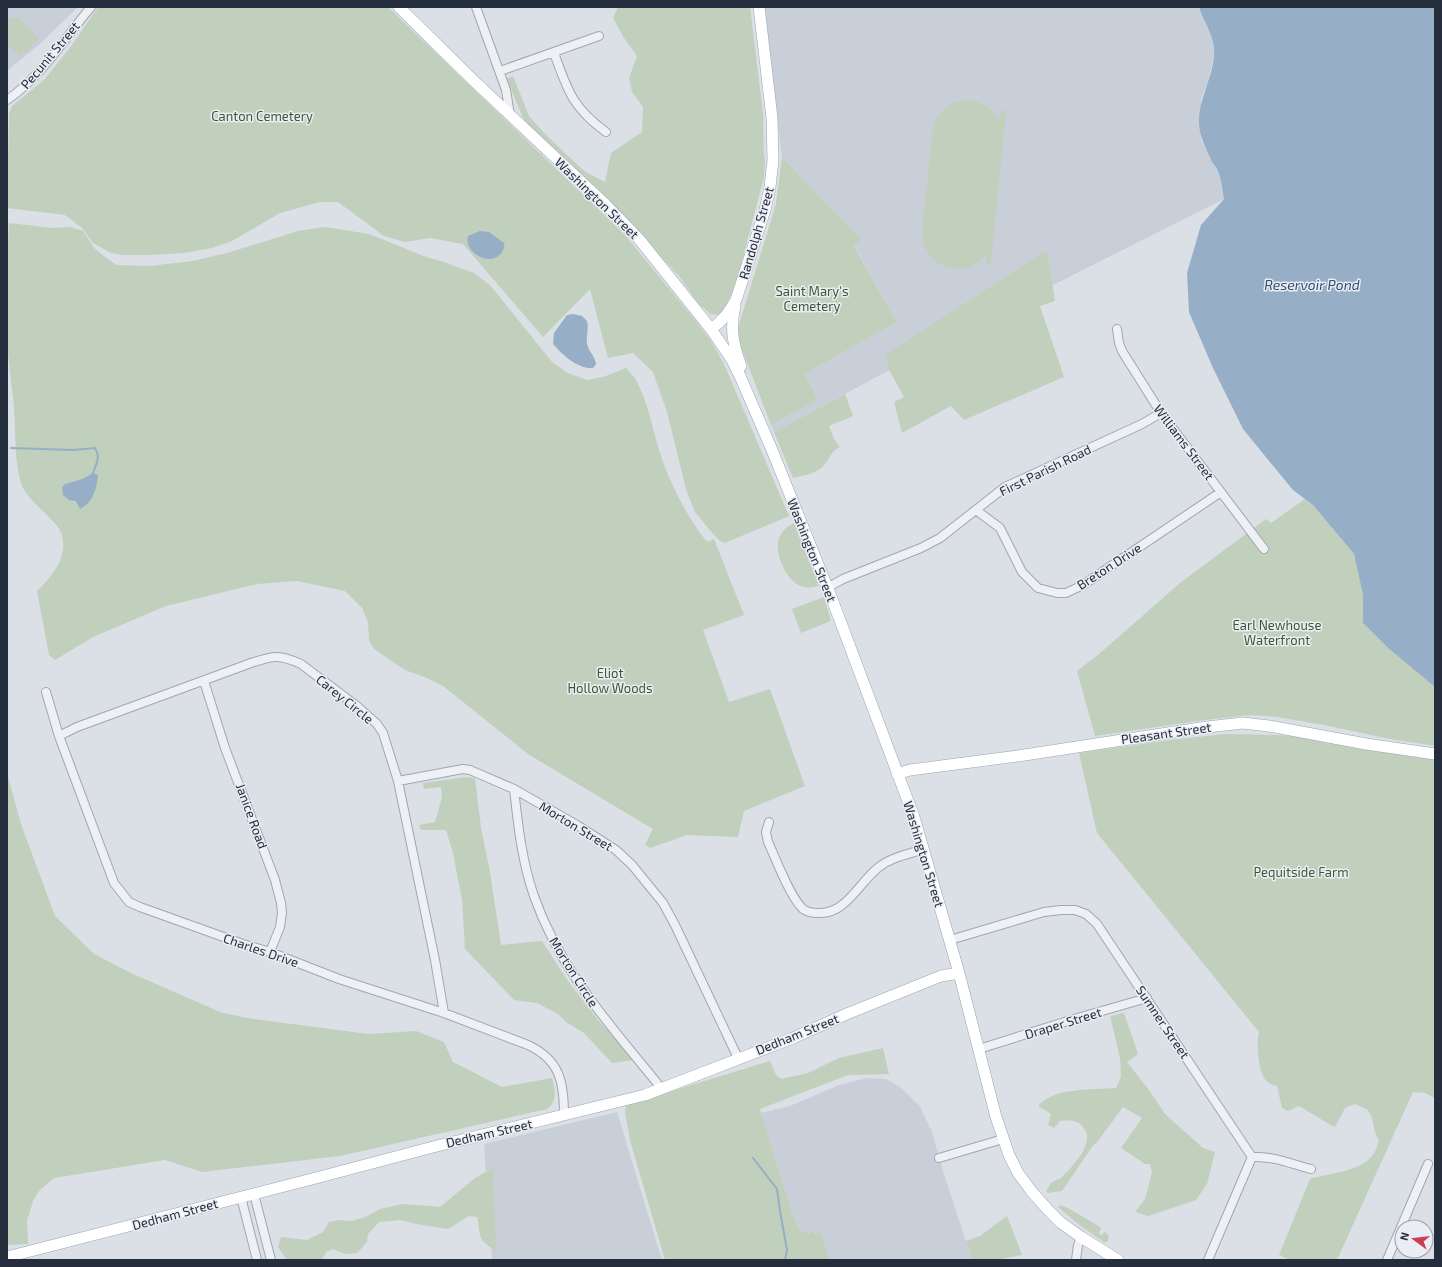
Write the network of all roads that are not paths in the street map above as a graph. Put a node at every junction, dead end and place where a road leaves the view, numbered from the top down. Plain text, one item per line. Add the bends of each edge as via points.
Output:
1 (91, 7) edge
2 (399, 7) edge
3 (476, 7) edge
4 (759, 7) edge
5 (599, 36) dead end
6 (554, 52) junction
7 (500, 71) junction
8 (7, 100) edge
9 (510, 115) junction
10 (606, 132) dead end
11 (736, 300) junction
12 (733, 314) junction
13 (1117, 329) dead end
14 (714, 332) junction
15 (1161, 413) junction
16 (758, 418) junction
17 (1221, 492) junction
18 (976, 510) junction
19 (1264, 549) dead end
20 (827, 588) junction
21 (204, 681) junction
22 (46, 692) dead end
23 (59, 736) junction
24 (1435, 754) edge
25 (897, 774) junction
26 (398, 781) junction
27 (514, 789) junction
28 (769, 822) dead end
29 (924, 849) junction
30 (950, 940) junction
31 (270, 952) junction
32 (959, 973) junction
33 (1147, 998) junction
34 (444, 1013) junction
35 (979, 1049) junction
36 (738, 1058) junction
37 (662, 1089) junction
38 (564, 1115) junction
39 (1003, 1140) junction
40 (1252, 1157) junction
41 (939, 1158) dead end
42 (1428, 1164) dead end
43 (1312, 1170) dead end
44 (254, 1194) junction
45 (241, 1197) junction
46 (1081, 1237) junction
47 (7, 1257) edge
48 (258, 1260) edge
49 (271, 1260) edge
50 (1076, 1260) edge
51 (1118, 1260) edge
52 (1208, 1260) edge
53 (1387, 1260) edge

1 - 8 street, Pecunit Street via 36,76
2 - 9 main road, Washington Street
3 - 7 street
4 - 11 main road, Randolph Street via 772,118 773,160 765,210
5 - 6 street
6 - 7 street
6 - 10 street via 571,97 580,110
7 - 9 street
9 - 14 main road, Washington Street via 639,239
11 - 12 main road, Washington Street
11 - 14 main road, Randolph Street
12 - 14 main road via 726,328
12 - 16 main road, Washington Street via 733,341
13 - 15 street, Williams Street via 1122,351
14 - 16 main road, Washington Street via 732,360
15 - 17 street, Williams Street
15 - 18 street, First Parish Road via 1005,487
16 - 20 main road, Washington Street
17 - 18 street, Breton Drive via 1066,593 1038,588 1029,580 1022,572 1000,528
17 - 19 street, Williams Street
18 - 20 street, First Parish Road via 940,538 921,548 843,579
20 - 25 main road, Washington Street
21 - 23 street, Carey Circle
21 - 26 street, Carey Circle via 274,656 301,664 377,724 383,733
21 - 31 street, Janice Road via 225,748 282,903 280,927
22 - 23 street, Charles Drive
23 - 31 street, Charles Drive via 114,883 129,902
24 - 25 main road, Pleasant Street via 1244,723 910,770
25 - 29 main road, Washington Street
26 - 27 street, Morton Street via 463,769
26 - 34 street, Carey Circle
27 - 36 street, Morton Street via 604,842 632,865 663,903 676,925
27 - 37 street, Morton Circle via 526,869 534,896 557,950 610,1027
28 - 29 street via 766,832 768,842 795,899 804,910 814,913 835,911 878,868 895,858
29 - 30 main road, Washington Street
30 - 32 main road, Washington Street
30 - 33 street, Sumner Street via 1044,912 1075,910 1086,914 1097,924
31 - 34 street, Charles Drive via 339,979
32 - 35 main road, Washington Street
32 - 36 main road, Dedham Street via 941,976 793,1038
33 - 35 street, Draper Street via 1074,1018
33 - 40 street, Sumner Street
34 - 38 street, Charles Drive via 528,1045 550,1059 562,1083
35 - 39 main road, Washington Street
36 - 37 main road, Dedham Street
37 - 38 main road, Dedham Street
38 - 44 main road, Dedham Street
39 - 41 street
39 - 46 main road, Washington Street via 1018,1173 1032,1192 1060,1222
40 - 43 street via 1277,1158
40 - 52 street
42 - 53 street
44 - 45 main road, Dedham Street
44 - 49 street
45 - 47 main road, Dedham Street
45 - 48 street
46 - 50 street
46 - 51 main road, Washington Street

